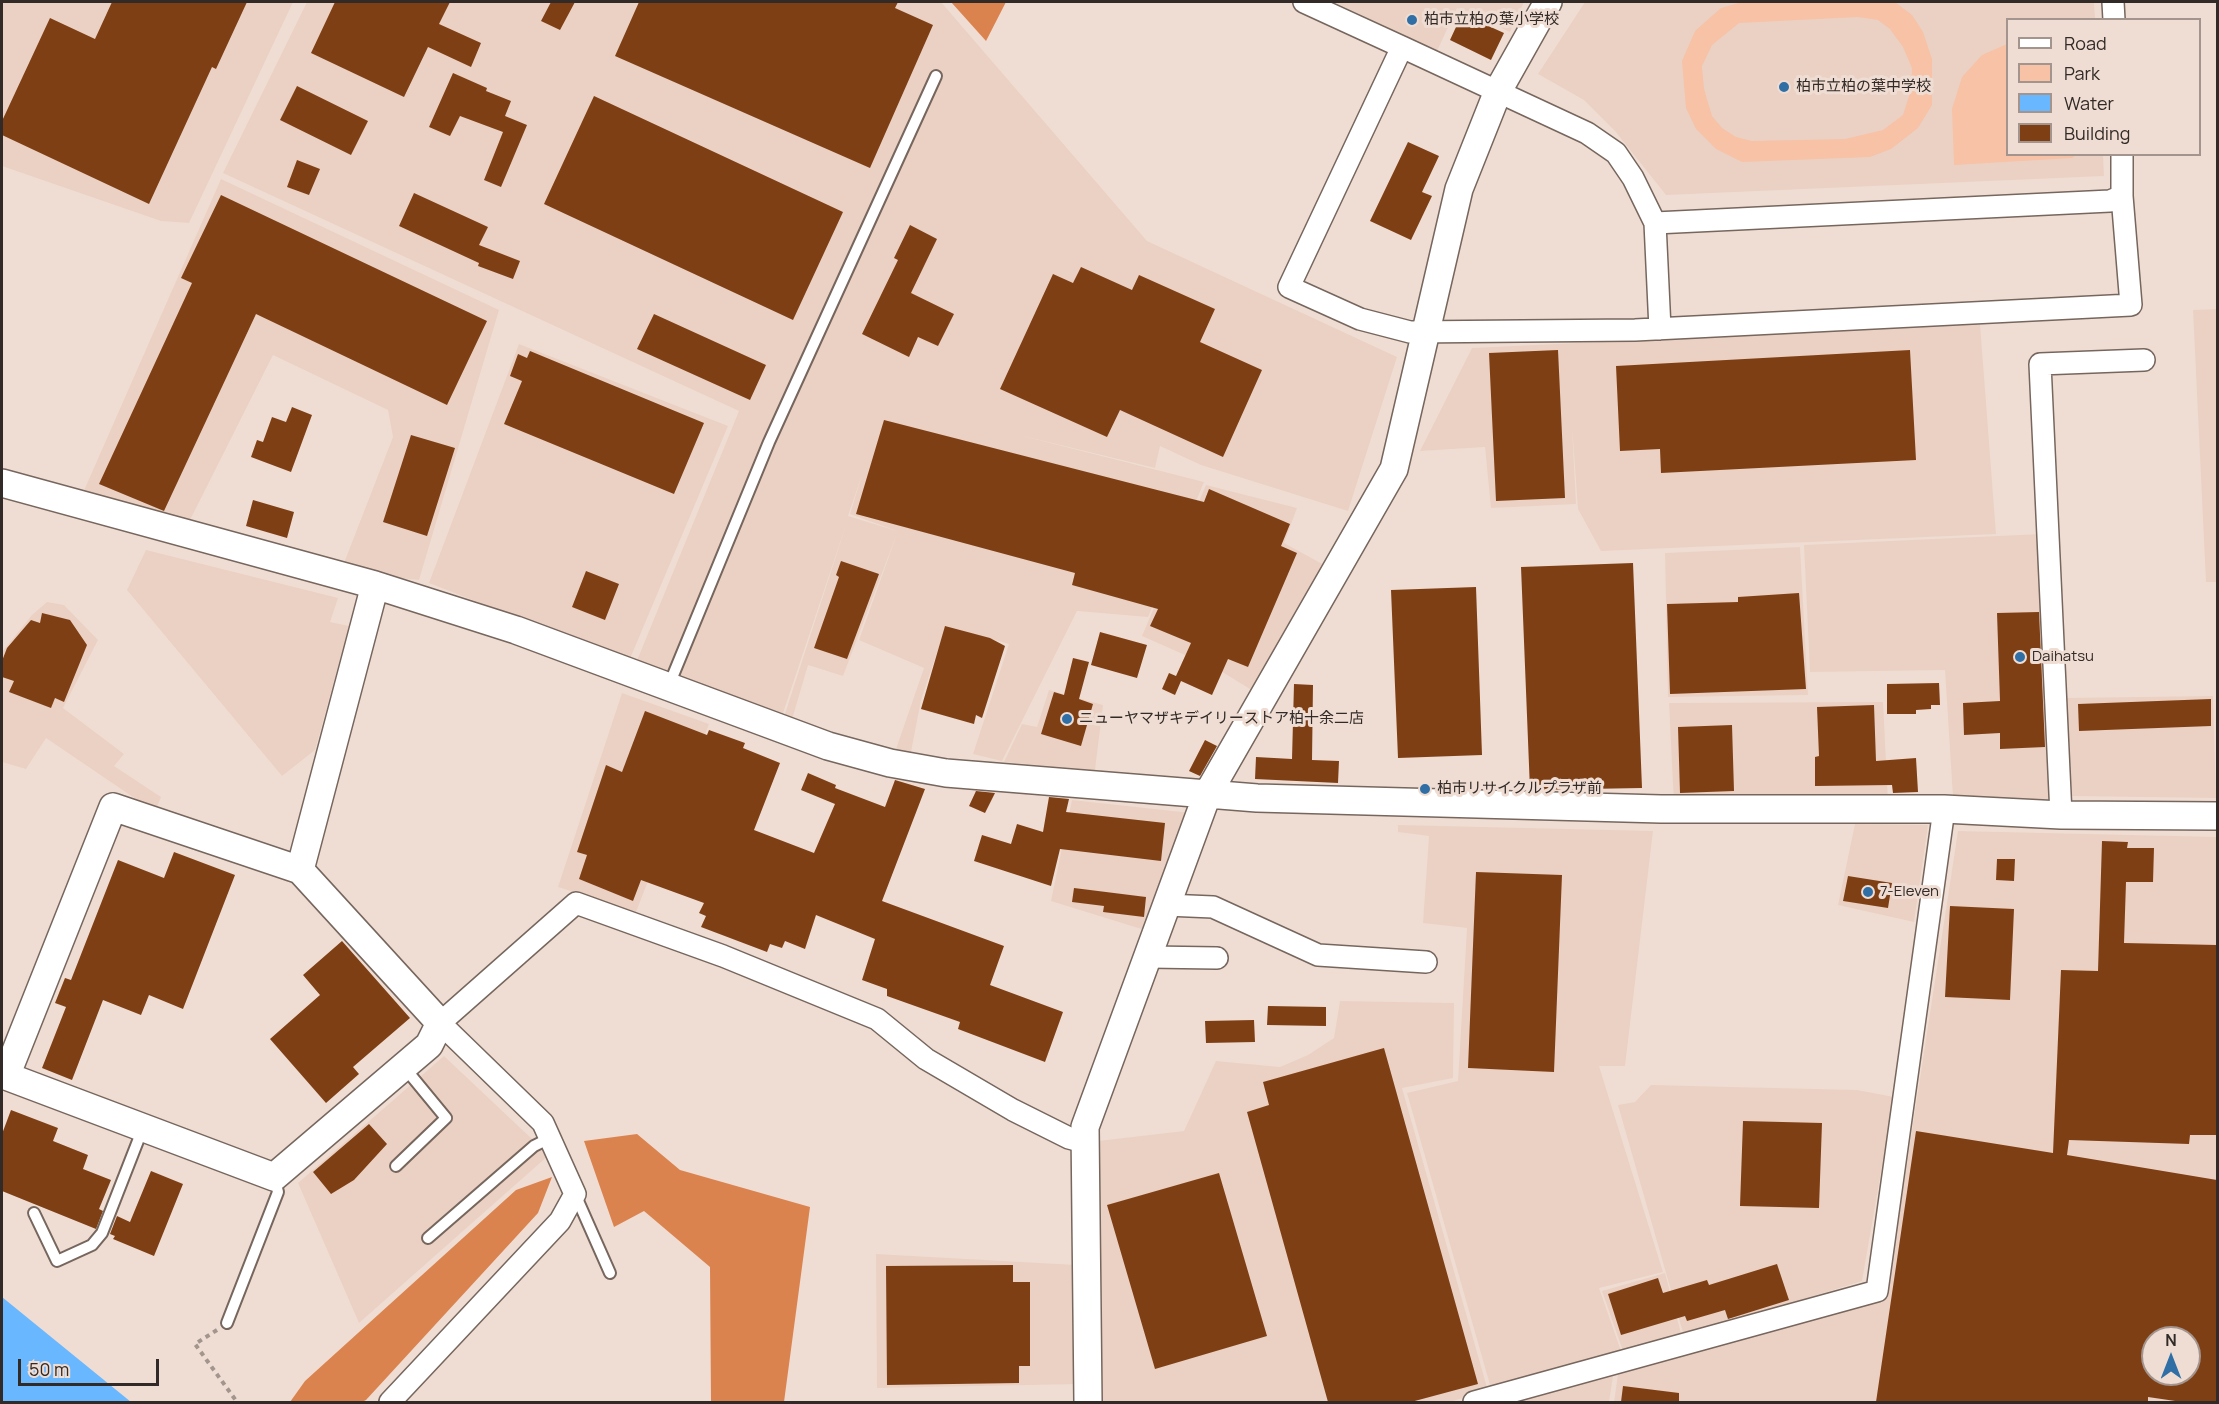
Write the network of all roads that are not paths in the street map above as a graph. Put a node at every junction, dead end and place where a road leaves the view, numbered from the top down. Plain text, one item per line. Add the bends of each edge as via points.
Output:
1 (1304, 2) edge
2 (1548, 2) edge
3 (2113, 2) edge
4 (2114, 18) edge
5 (1402, 47) junction
6 (936, 76) dead end
7 (1498, 91) junction
8 (2122, 156) edge
9 (2122, 196) junction
10 (1655, 223) junction
11 (1660, 329) junction
12 (1425, 332) junction
13 (2144, 360) dead end
14 (2, 483) edge
15 (375, 585) junction
16 (667, 688) junction
17 (1207, 795) junction
18 (1944, 809) junction
19 (2061, 815) junction
20 (2217, 816) edge
21 (300, 870) junction
22 (1166, 905) junction
23 (1149, 957) junction
24 (1217, 958) dead end
25 (1426, 962) dead end
26 (440, 1023) junction
27 (403, 1067) junction
28 (143, 1128) junction
29 (550, 1138) junction
30 (1084, 1142) junction
31 (396, 1166) dead end
32 (274, 1177) junction
33 (574, 1194) junction
34 (34, 1213) dead end
35 (428, 1238) dead end
36 (610, 1273) dead end
37 (227, 1323) road end
38 (390, 1402) edge
39 (1088, 1402) edge
40 (1474, 1402) edge

1 - 5 street
2 - 7 street
3 - 4 street
5 - 7 street
5 - 12 street via 1288,287 1360,319
6 - 16 lane via 769,442
7 - 10 street via 1587,134 1616,153
7 - 12 street via 1459,189
8 - 9 street
9 - 10 street via 2110,201
9 - 11 street via 2130,305
10 - 11 street
11 - 12 street
12 - 17 street via 1394,469
13 - 19 street via 2040,364
14 - 15 street
15 - 16 street via 516,630
15 - 21 street
16 - 17 street via 828,747 890,763 946,773
17 - 18 street via 1660,809
17 - 22 street
18 - 19 street
18 - 40 street via 1877,1291
19 - 20 street
21 - 26 street
21 - 28 street via 113,807 6,1076
22 - 23 street
22 - 25 street via 1213,907 1318,955
23 - 24 street
23 - 30 street via 1085,1127
26 - 27 street via 429,1046
26 - 29 street via 543,1123
26 - 30 street via 576,903 877,1019 926,1059 1013,1110
27 - 31 lane via 446,1118
27 - 32 street
28 - 32 street
28 - 34 lane via 102,1233 92,1245 57,1261
29 - 33 street
29 - 35 lane via 534,1146
30 - 39 street
32 - 37 lane via 278,1192
33 - 36 lane
33 - 38 street via 560,1221

